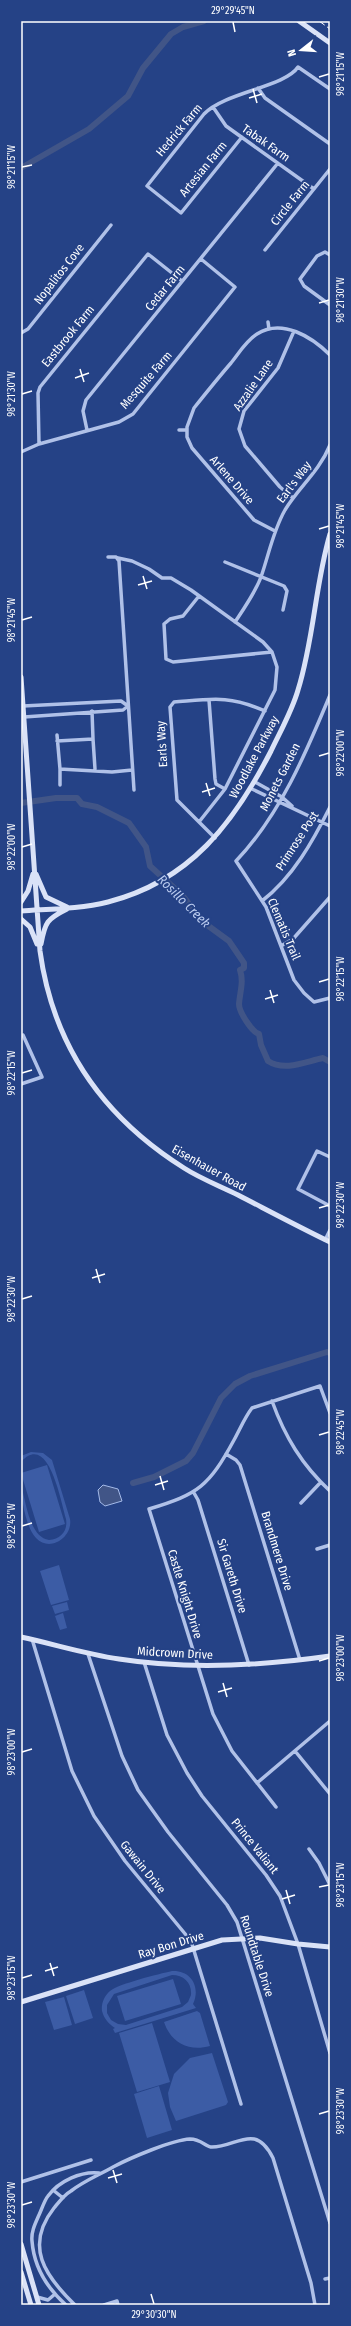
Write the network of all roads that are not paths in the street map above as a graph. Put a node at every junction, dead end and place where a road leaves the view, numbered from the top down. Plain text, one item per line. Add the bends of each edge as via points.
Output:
1 (299, 21) edge
2 (330, 43) edge
3 (258, 88) junction
4 (330, 89) edge
5 (213, 107) junction
6 (242, 137) junction
7 (330, 144) edge
8 (278, 163) junction
9 (330, 170) edge
10 (314, 189) junction
11 (180, 213) joint
12 (111, 225) dead end
13 (265, 250) dead end
14 (330, 255) edge
15 (201, 259) junction
16 (182, 282) junction
17 (330, 305) edge
18 (268, 322) dead end
19 (269, 329) junction
20 (294, 331) junction
21 (21, 333) edge
22 (329, 353) edge
23 (234, 429) dead end
24 (239, 429) junction
25 (87, 430) junction
26 (179, 430) dead end
27 (187, 430) junction
28 (39, 444) junction
29 (330, 445) edge
30 (21, 452) edge
31 (293, 498) junction
32 (275, 532) junction
33 (330, 534) edge
34 (328, 546) edge
35 (108, 557) dead end
36 (118, 558) junction
37 (225, 562) dead end
38 (261, 577) junction
39 (200, 596) junction
40 (283, 610) dead end
41 (235, 622) junction
42 (272, 652) junction
43 (21, 677) edge
44 (330, 694) edge
45 (209, 700) junction
46 (128, 706) junction
47 (23, 712) edge
48 (92, 712) junction
49 (265, 712) junction
50 (57, 735) dead end
51 (94, 739) junction
52 (57, 741) junction
53 (60, 769) junction
54 (96, 769) junction
55 (132, 770) junction
56 (255, 782) junction
57 (60, 785) dead end
58 (252, 788) junction
59 (225, 789) junction
60 (134, 790) dead end
61 (282, 798) junction
62 (279, 803) junction
63 (330, 807) edge
64 (294, 808) junction
65 (199, 822) junction
66 (322, 822) junction
67 (330, 826) edge
68 (215, 838) junction
69 (236, 861) joint
70 (34, 870) junction
71 (330, 897) edge
72 (262, 901) junction
73 (21, 902) edge
74 (69, 908) junction
75 (37, 910) junction
76 (21, 911) edge
77 (21, 919) edge
78 (281, 946) junction
79 (40, 951) junction
80 (330, 998) edge
81 (23, 1034) edge
82 (21, 1084) edge
83 (330, 1157) edge
84 (330, 1206) edge
85 (330, 1230) edge
86 (328, 1241) edge
87 (272, 1401) junction
88 (330, 1413) edge
89 (226, 1454) junction
90 (321, 1482) junction
91 (330, 1491) edge
92 (194, 1493) junction
93 (301, 1502) dead end
94 (330, 1545) edge
95 (318, 1549) dead end
96 (21, 1637) edge
97 (32, 1640) junction
98 (88, 1654) junction
99 (330, 1656) edge
100 (300, 1660) junction
101 (144, 1662) junction
102 (249, 1665) junction
103 (196, 1666) junction
104 (330, 1721) edge
105 (295, 1752) junction
106 (257, 1783) junction
107 (330, 1794) edge
108 (276, 1807) dead end
109 (309, 1849) dead end
110 (330, 1884) edge
111 (243, 1938) junction
112 (298, 1944) junction
113 (330, 1946) edge
114 (193, 1948) junction
115 (21, 2002) edge
116 (330, 2053) edge
117 (241, 2104) dead end
118 (91, 2160) dead end
119 (99, 2173) junction
120 (75, 2176) junction
121 (21, 2182) edge
122 (80, 2184) junction
123 (53, 2190) junction
124 (63, 2198) junction
125 (330, 2223) edge
126 (21, 2244) edge
127 (21, 2272) edge
128 (330, 2278) edge
129 (325, 2279) dead end
130 (55, 2294) junction
131 (37, 2297) junction
132 (117, 2303) edge
133 (32, 2305) edge
134 (40, 2305) edge
135 (66, 2305) edge
136 (75, 2305) edge
137 (104, 2305) edge
138 (315, 2305) edge

1 - 2 street
3 - 4 street, Hedrick Farm via 288,76 298,67
3 - 5 street, Hedrick Farm
3 - 7 street via 265,98
5 - 6 street, Tabak Farm via 224,123
5 - 11 street, Hedrick Farm via 204,114 147,186
6 - 8 street, Tabak Farm
6 - 11 street, Artesian Farm
8 - 10 street, Tabak Farm
8 - 15 street, Cedar Farm
9 - 10 street, Circle Farm
10 - 13 street, Circle Farm
12 - 21 street, Nopalitos Cove via 28,329
14 - 17 street via 323,252 317,256 300,281
15 - 16 street, Cedar Farm
15 - 25 street, Mesquite Farm via 235,287 133,414 119,422
16 - 25 street, Cedar Farm via 86,400 83,411
16 - 28 street, Eastbrook Farm via 148,254 40,387
18 - 19 street
19 - 20 street via 284,328
19 - 27 street via 251,339 209,390 192,412
20 - 22 street
20 - 24 street, Azzalie Lane via 278,368 244,411
23 - 24 street, Azzalie Lane
24 - 31 street, Azzalie Lane via 244,446
25 - 28 street, Mesquite Farm
26 - 27 street
27 - 32 street, Arlene Drive via 187,437 196,453 251,517
28 - 30 street, Mesquite Farm
29 - 31 street, Earl's Way via 314,475
31 - 32 street, Earl's Way
32 - 38 street, Earl's Way
33 - 34 street, Woodlake Parkway
34 - 56 street, Woodlake Parkway via 298,691
35 - 36 street
36 - 39 street via 132,561 162,578 171,578
36 - 46 street
37 - 38 street
38 - 40 street via 284,586 287,591
38 - 41 street, Earl's Way
39 - 41 street
39 - 42 street via 183,616 170,619 164,624 166,659 173,662 264,655
41 - 42 street via 263,642
42 - 49 street via 277,667 275,690
43 - 47 street, Eisenhauer Road
44 - 61 street, Monets Garden
45 - 49 street, Earls Way via 224,698 244,702
45 - 59 street via 215,779 216,784
45 - 65 street, Earls Way via 174,702 170,706 177,800
46 - 47 street via 121,701
46 - 48 street via 123,710
46 - 55 street
47 - 48 street
47 - 70 street, Eisenhauer Road
48 - 51 street
49 - 59 street
50 - 52 street
51 - 52 street
51 - 54 street
52 - 53 street
53 - 54 street
53 - 57 street
54 - 55 street via 112,772
55 - 60 street
56 - 58 street, Woodlake Parkway
56 - 61 street
58 - 62 street
58 - 68 street, Woodlake Parkway
59 - 65 street
61 - 62 street, Monets Garden
61 - 64 street
62 - 64 street
62 - 69 street, Monets Garden via 261,832
63 - 66 street, Primrose Post
64 - 66 street
65 - 68 street, Earls Way
66 - 67 street
66 - 72 street, Primrose Post via 300,859
68 - 74 street, Woodlake Parkway via 171,874 157,882 108,902
69 - 72 street, Clematis Trail
70 - 73 street via 28,891
70 - 74 street via 47,898
70 - 75 street, Eisenhauer Road
71 - 78 street via 293,939
72 - 78 street, Clematis Trail
74 - 75 street, Woodlake Parkway
74 - 79 street via 54,916 45,925
75 - 76 street, Woodlake Parkway
75 - 79 street, Eisenhauer Road
77 - 79 street via 30,927
78 - 80 street, Clematis Trail via 294,980 304,993 314,1002
79 - 86 street, Eisenhauer Road via 47,991 63,1035 94,1088 118,1116 149,1144 185,1169
81 - 82 street via 42,1077
83 - 84 street via 317,1151 298,1189
85 - 86 street
87 - 88 street via 320,1386
87 - 89 street via 252,1408
87 - 90 street via 292,1447
89 - 92 street via 215,1473
89 - 100 street, Brandmere Drive via 240,1465
90 - 91 street
90 - 93 street
92 - 102 street, Sir Gareth Drive
92 - 103 street, Castle Knight Drive via 149,1508
94 - 95 street
96 - 97 street, Midcrown Drive
97 - 98 street, Midcrown Drive
97 - 114 street, Gawain Drive via 72,1771 84,1796 105,1834 191,1941
98 - 101 street, Midcrown Drive
98 - 111 street, Roundtable Drive via 117,1744 138,1790 231,1911
99 - 100 street, Midcrown Drive
100 - 102 street, Midcrown Drive
101 - 103 street, Midcrown Drive
101 - 112 street, Prince Valiant via 167,1735 177,1757 196,1788 273,1883 283,1902
102 - 103 street, Midcrown Drive
103 - 106 street, Castle Knight Drive via 219,1727 232,1751
104 - 105 street
105 - 106 street
105 - 107 street
106 - 108 street, Castle Knight Drive
109 - 110 street
111 - 112 street, Ray Bon Drive
111 - 114 street, Ray Bon Drive via 222,1940
111 - 125 street, Roundtable Drive
112 - 113 street, Ray Bon Drive
112 - 116 street, Prince Valiant
114 - 115 street, Ray Bon Drive
114 - 117 street, Gawain Drive
118 - 121 street
119 - 120 street
119 - 122 street
119 - 138 street via 133,2156 185,2140 201,2140 214,2147 244,2138 259,2142 273,2158 311,2282
120 - 122 street
120 - 123 street
122 - 124 street
123 - 124 street
123 - 130 street via 35,2223 32,2239 38,2268
124 - 136 street via 42,2227 39,2245 49,2275
126 - 131 street
127 - 133 street
128 - 129 street
130 - 131 street via 48,2300
130 - 135 street
131 - 134 street
132 - 137 street

